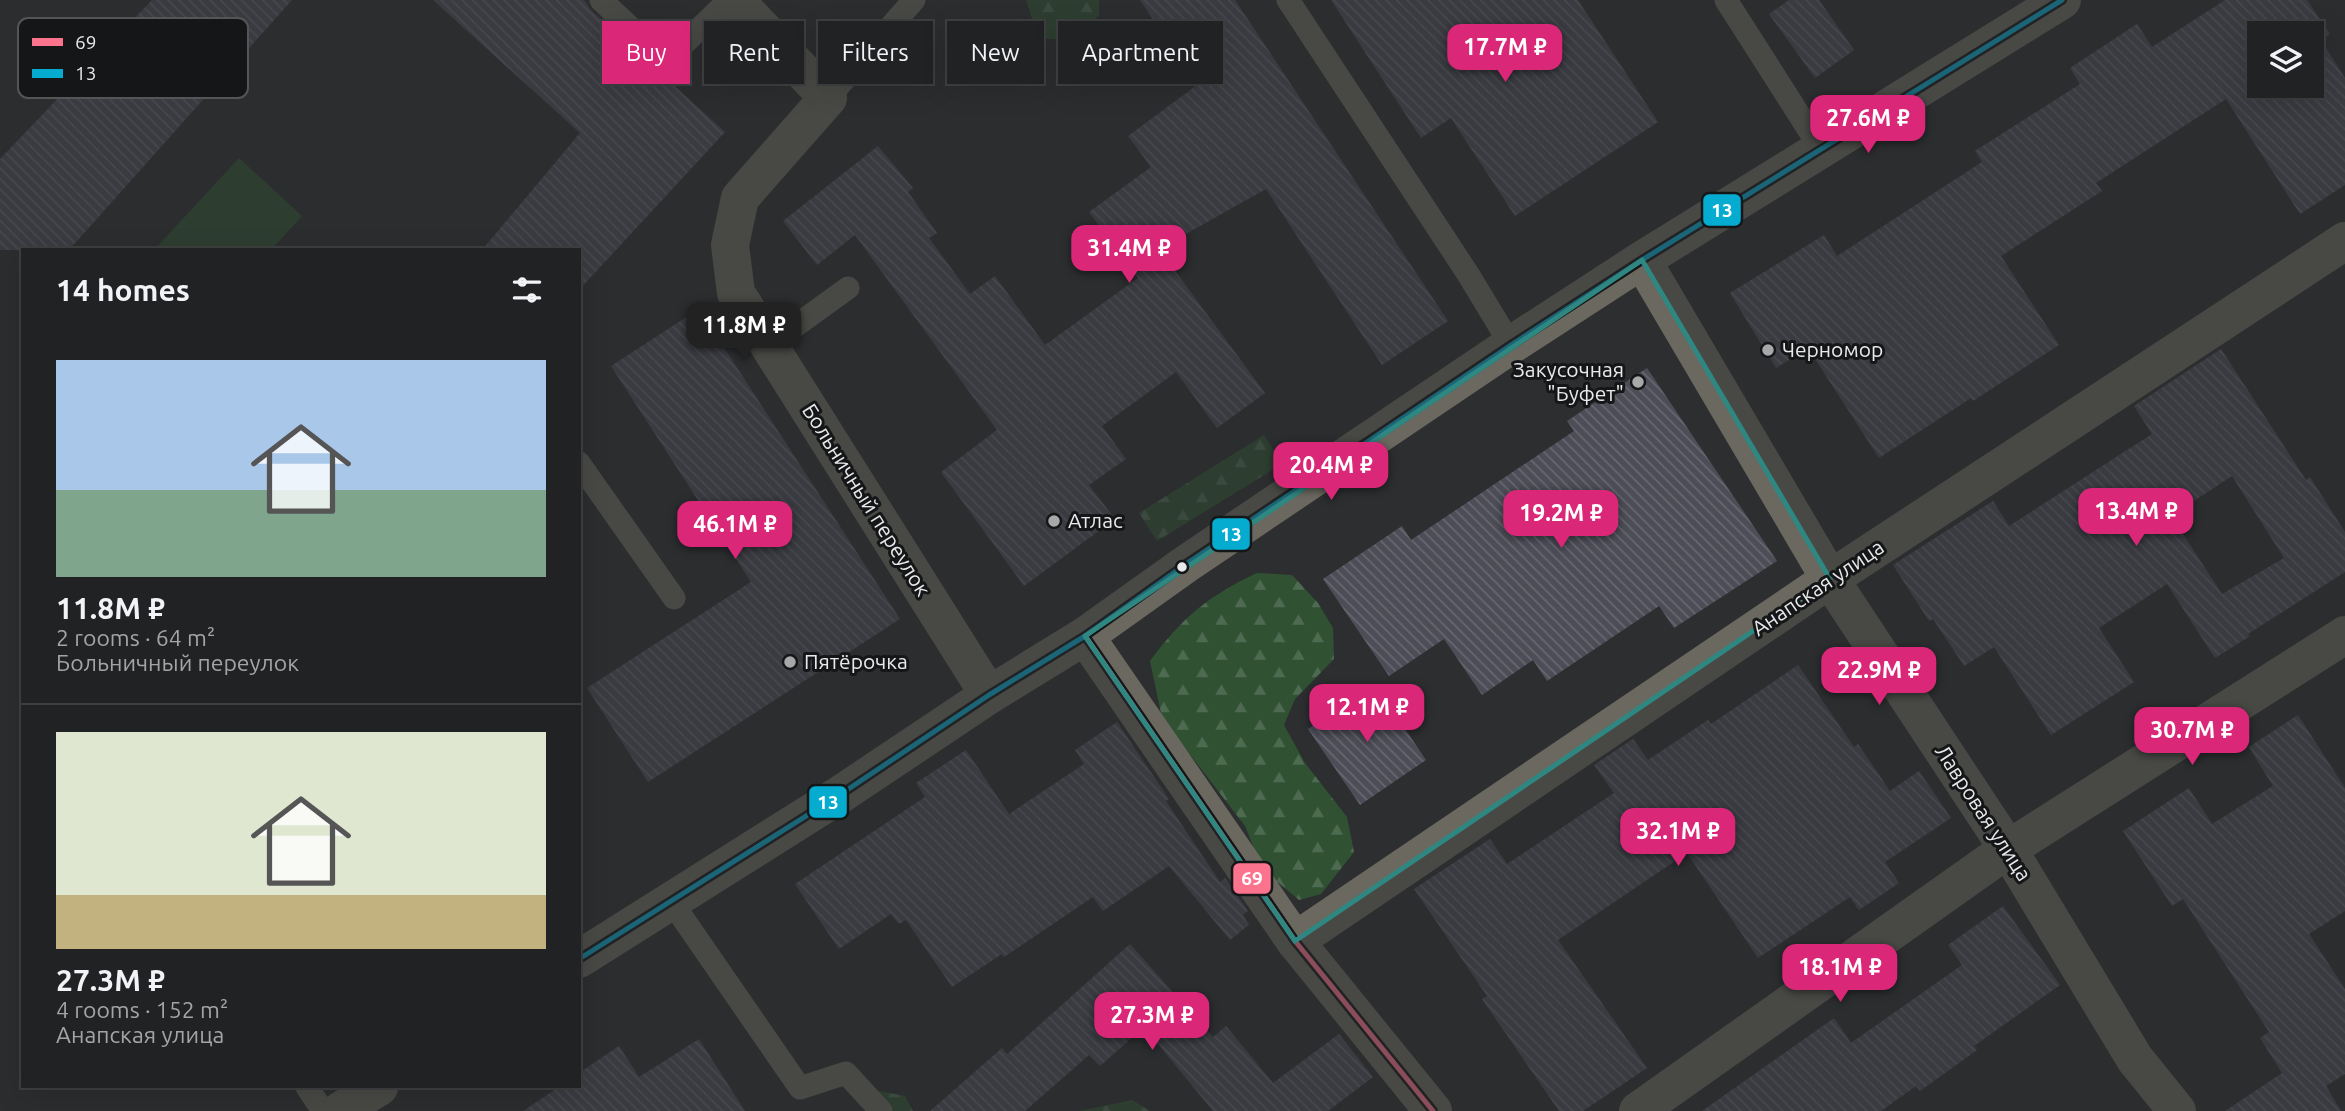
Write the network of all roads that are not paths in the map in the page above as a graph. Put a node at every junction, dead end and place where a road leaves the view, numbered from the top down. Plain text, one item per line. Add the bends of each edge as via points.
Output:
1 (601, 0) edge
2 (729, 0) edge
3 (735, 0) edge
4 (914, 0) edge
5 (1289, 0) edge
6 (2062, 0) edge
7 (1734, 3) edge
8 (828, 98) junction
9 (1821, 149) junction
10 (2345, 241) edge
11 (1642, 260) junction
12 (848, 288) dead end
13 (769, 345) junction
14 (1511, 345) junction
15 (581, 466) edge
16 (1830, 579) junction
17 (674, 598) dead end
18 (1085, 636) junction
19 (2340, 649) edge
20 (989, 695) junction
21 (2008, 849) junction
22 (671, 901) junction
23 (1295, 941) junction
24 (581, 959) edge
25 (308, 1088) edge
26 (377, 1088) edge
27 (323, 1111) edge
28 (340, 1111) edge
29 (881, 1111) edge
30 (1433, 1111) edge
31 (1638, 1111) edge
32 (2177, 1111) edge

1 - 2 lane via 666,61
3 - 8 street
4 - 8 lane
5 - 14 lane
6 - 9 street
7 - 9 lane
8 - 13 street, Больничный переулок via 740,198 730,246 736,293
9 - 11 street
10 - 16 street, Анапская улица
11 - 14 street
11 - 16 street, Лавровая улица
12 - 13 lane
13 - 20 street, Больничный переулок
14 - 18 street
15 - 17 lane
16 - 21 street, Лавровая улица
16 - 23 street, Анапская улица
18 - 20 street
18 - 23 street
19 - 21 street
20 - 22 street
21 - 31 street
21 - 32 street, Лавровая улица via 2135,1059
22 - 24 street
22 - 29 lane via 800,1088 846,1073
23 - 30 street
25 - 27 lane
26 - 28 street

